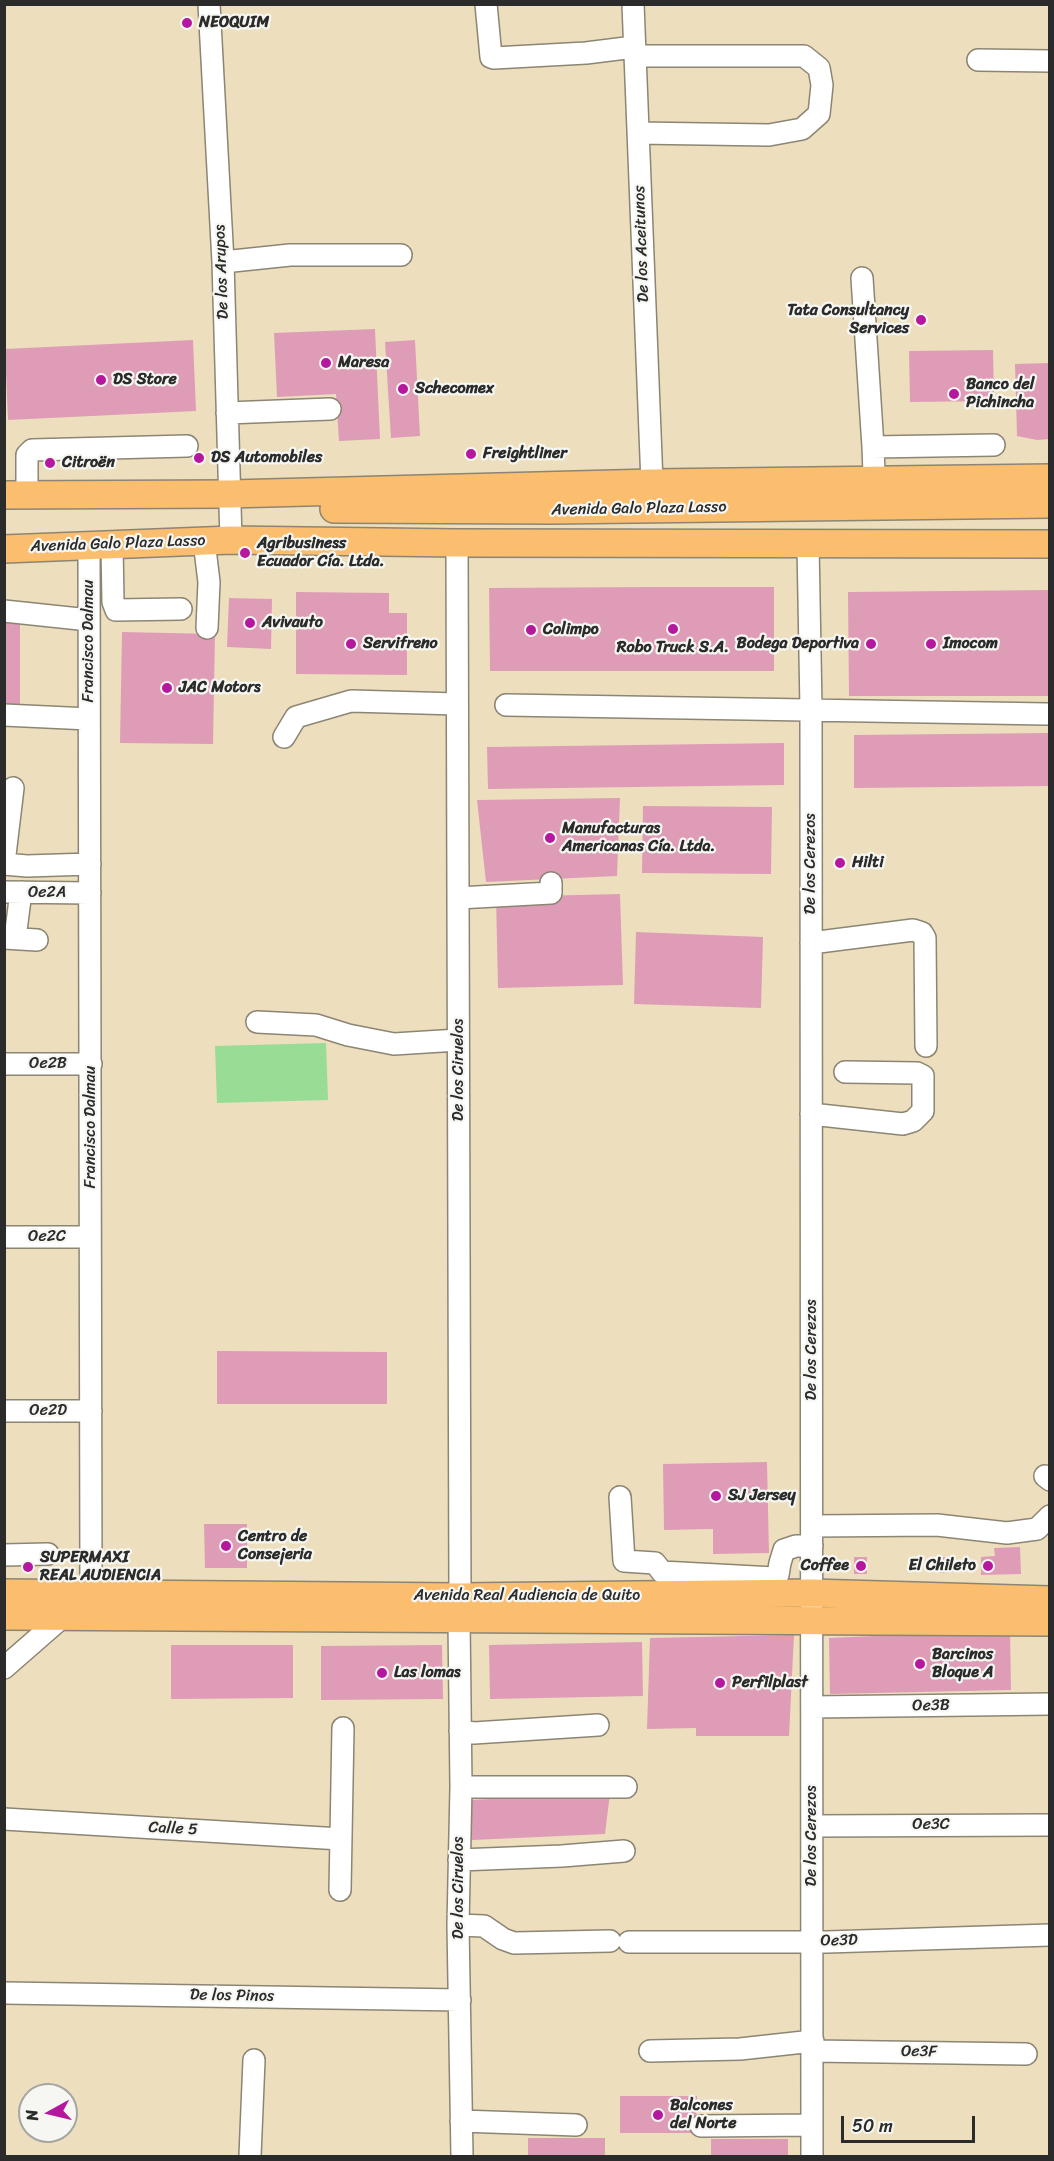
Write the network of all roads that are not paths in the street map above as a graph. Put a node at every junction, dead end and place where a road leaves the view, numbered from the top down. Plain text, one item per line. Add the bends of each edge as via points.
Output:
1 (209, 4) edge
2 (486, 4) edge
3 (633, 4) edge
4 (635, 52) junction
5 (978, 60) dead end
6 (1050, 61) edge
7 (638, 134) junction
8 (401, 255) dead end
9 (223, 262) junction
10 (862, 278) dead end
11 (330, 409) dead end
12 (227, 413) junction
13 (994, 445) dead end
14 (187, 446) dead end
15 (873, 447) junction
16 (1050, 478) edge
17 (872, 480) junction
18 (652, 483) junction
19 (230, 494) junction
20 (16, 495) edge
21 (1050, 504) edge
22 (1050, 519) edge
23 (231, 540) junction
24 (204, 541) junction
25 (457, 543) junction
26 (808, 544) junction
27 (1050, 544) edge
28 (101, 546) junction
29 (4, 549) edge
30 (181, 609) dead end
31 (4, 611) edge
32 (89, 620) junction
33 (207, 628) dead end
34 (457, 704) junction
35 (506, 705) dead end
36 (811, 709) junction
37 (1047, 714) dead end
38 (4, 715) edge
39 (89, 719) junction
40 (284, 737) dead end
41 (13, 788) dead end
42 (4, 863) edge
43 (90, 864) junction
44 (551, 883) dead end
45 (13, 892) edge
46 (90, 893) junction
47 (458, 898) junction
48 (10, 938) edge
49 (37, 940) dead end
50 (811, 943) junction
51 (257, 1022) dead end
52 (458, 1040) junction
53 (926, 1046) dead end
54 (4, 1064) edge
55 (91, 1064) junction
56 (845, 1072) dead end
57 (811, 1114) junction
58 (4, 1237) edge
59 (90, 1237) junction
60 (4, 1411) edge
61 (91, 1411) junction
62 (620, 1497) dead end
63 (1050, 1516) edge
64 (812, 1536) junction
65 (48, 1554) dead end
66 (4, 1555) edge
67 (91, 1592) junction
68 (4, 1593) edge
69 (812, 1593) junction
70 (1050, 1600) edge
71 (460, 1609) junction
72 (4, 1616) edge
73 (64, 1616) junction
74 (812, 1620) junction
75 (1050, 1623) edge
76 (4, 1668) edge
77 (1050, 1704) edge
78 (812, 1707) junction
79 (598, 1725) dead end
80 (343, 1728) dead end
81 (460, 1731) junction
82 (461, 1786) junction
83 (626, 1787) dead end
84 (4, 1819) edge
85 (1050, 1825) edge
86 (812, 1826) junction
87 (341, 1839) junction
88 (624, 1851) dead end
89 (459, 1860) junction
90 (340, 1890) dead end
91 (458, 1925) junction
92 (1050, 1935) edge
93 (813, 1942) junction
94 (4, 1993) edge
95 (460, 2000) junction
96 (812, 2046) junction
97 (650, 2051) dead end
98 (1026, 2054) dead end
99 (254, 2060) dead end
100 (461, 2121) junction
101 (576, 2125) dead end
102 (812, 2125) junction
103 (701, 2126) dead end
104 (250, 2157) edge
105 (462, 2157) edge
106 (812, 2157) edge

1 - 9 street, De los Arupos
2 - 4 street via 494,58
3 - 4 street, De los Aceitunos
4 - 7 street, De los Aceitunos
4 - 7 street via 804,56 819,68 822,85 819,114 802,129 769,135
5 - 6 street
7 - 18 street, De los Aceitunos
8 - 9 street via 290,255
9 - 12 street, De los Arupos
10 - 15 street
11 - 12 street
12 - 19 street, De los Arupos
13 - 15 street
14 - 20 street via 32,450 27,455
15 - 17 street
16 - 17 main road, Avenida Galo Plaza Lasso
17 - 18 main road, Avenida Galo Plaza Lasso
18 - 19 main road, Avenida Galo Plaza Lasso
19 - 20 main road, Avenida Galo Plaza Lasso
19 - 21 main road, Avenida Galo Plaza Lasso via 279,509
19 - 23 street, De los Arupos
22 - 23 main road, Avenida Galo Plaza Lasso via 280,525
23 - 24 main road, Avenida Galo Plaza Lasso
23 - 25 main road, Avenida Galo Plaza Lasso
24 - 28 main road, Avenida Galo Plaza Lasso
24 - 33 street via 209,582
25 - 26 main road, Avenida Galo Plaza Lasso
25 - 34 street, De los Ciruelos
26 - 27 main road, Avenida Galo Plaza Lasso
26 - 36 street, De los Cerezos
28 - 29 main road, Avenida Galo Plaza Lasso
28 - 30 street via 116,610
28 - 32 street, Francisco Dalmau
31 - 32 street
32 - 39 street, Francisco Dalmau
34 - 40 street via 351,701 296,717
34 - 47 street, De los Ciruelos
35 - 36 street
36 - 37 street
36 - 50 street, De los Cerezos
38 - 39 street
39 - 43 street, Francisco Dalmau
41 - 42 street
42 - 43 street
43 - 46 street, Francisco Dalmau
44 - 47 street via 551,893
45 - 46 street, Oe2A
45 - 48 street
46 - 55 street, Francisco Dalmau
47 - 52 street, De los Ciruelos
48 - 49 street
50 - 53 street via 913,930 922,933
50 - 57 street, De los Cerezos
51 - 52 street via 316,1025 394,1044
52 - 71 street, De los Ciruelos
54 - 55 street, Oe2B
55 - 59 street, Francisco Dalmau
56 - 57 street via 918,1073 923,1076 923,1111 903,1124
57 - 64 street, De los Cerezos
58 - 59 street, Oe2C
59 - 61 street, Francisco Dalmau
60 - 61 street, Oe2D
61 - 67 street, Francisco Dalmau
62 - 64 street via 624,1561 655,1563 662,1572 774,1578 784,1550
63 - 64 street via 1037,1529 1007,1533 937,1525
64 - 69 street, De los Cerezos
65 - 66 street
67 - 68 main road, Avenida Real Audiencia de Quito
67 - 71 main road, Avenida Real Audiencia de Quito
67 - 73 street
69 - 70 main road, Avenida Real Audiencia de Quito
69 - 71 main road, Avenida Real Audiencia de Quito
69 - 74 street, De los Cerezos
71 - 73 main road, Avenida Real Audiencia de Quito
71 - 74 main road, Avenida Real Audiencia de Quito
71 - 81 street, De los Ciruelos
72 - 73 main road, Avenida Real Audiencia de Quito
73 - 76 street
74 - 75 main road, Avenida Real Audiencia de Quito
74 - 78 street, De los Cerezos
77 - 78 street, Oe3B
78 - 86 street, De los Cerezos
79 - 81 street
80 - 87 street
81 - 82 street, De los Ciruelos
82 - 83 street
82 - 89 street, De los Ciruelos
84 - 87 street, Calle 5
85 - 86 street, Oe3C
86 - 93 street, De los Cerezos
87 - 90 street
88 - 89 street
89 - 91 street, De los Ciruelos
91 - 93 street, Oe3D via 484,1926 514,1942
91 - 95 street, De los Ciruelos
92 - 93 street, Oe3D
93 - 96 street, De los Cerezos
94 - 95 street, De los Pinos
95 - 100 street, De los Ciruelos
96 - 97 street, Oe3F
96 - 98 street, Oe3F
96 - 102 street, De los Cerezos
99 - 104 street
100 - 101 street
100 - 105 street, De los Ciruelos
102 - 103 street
102 - 106 street, De los Cerezos

